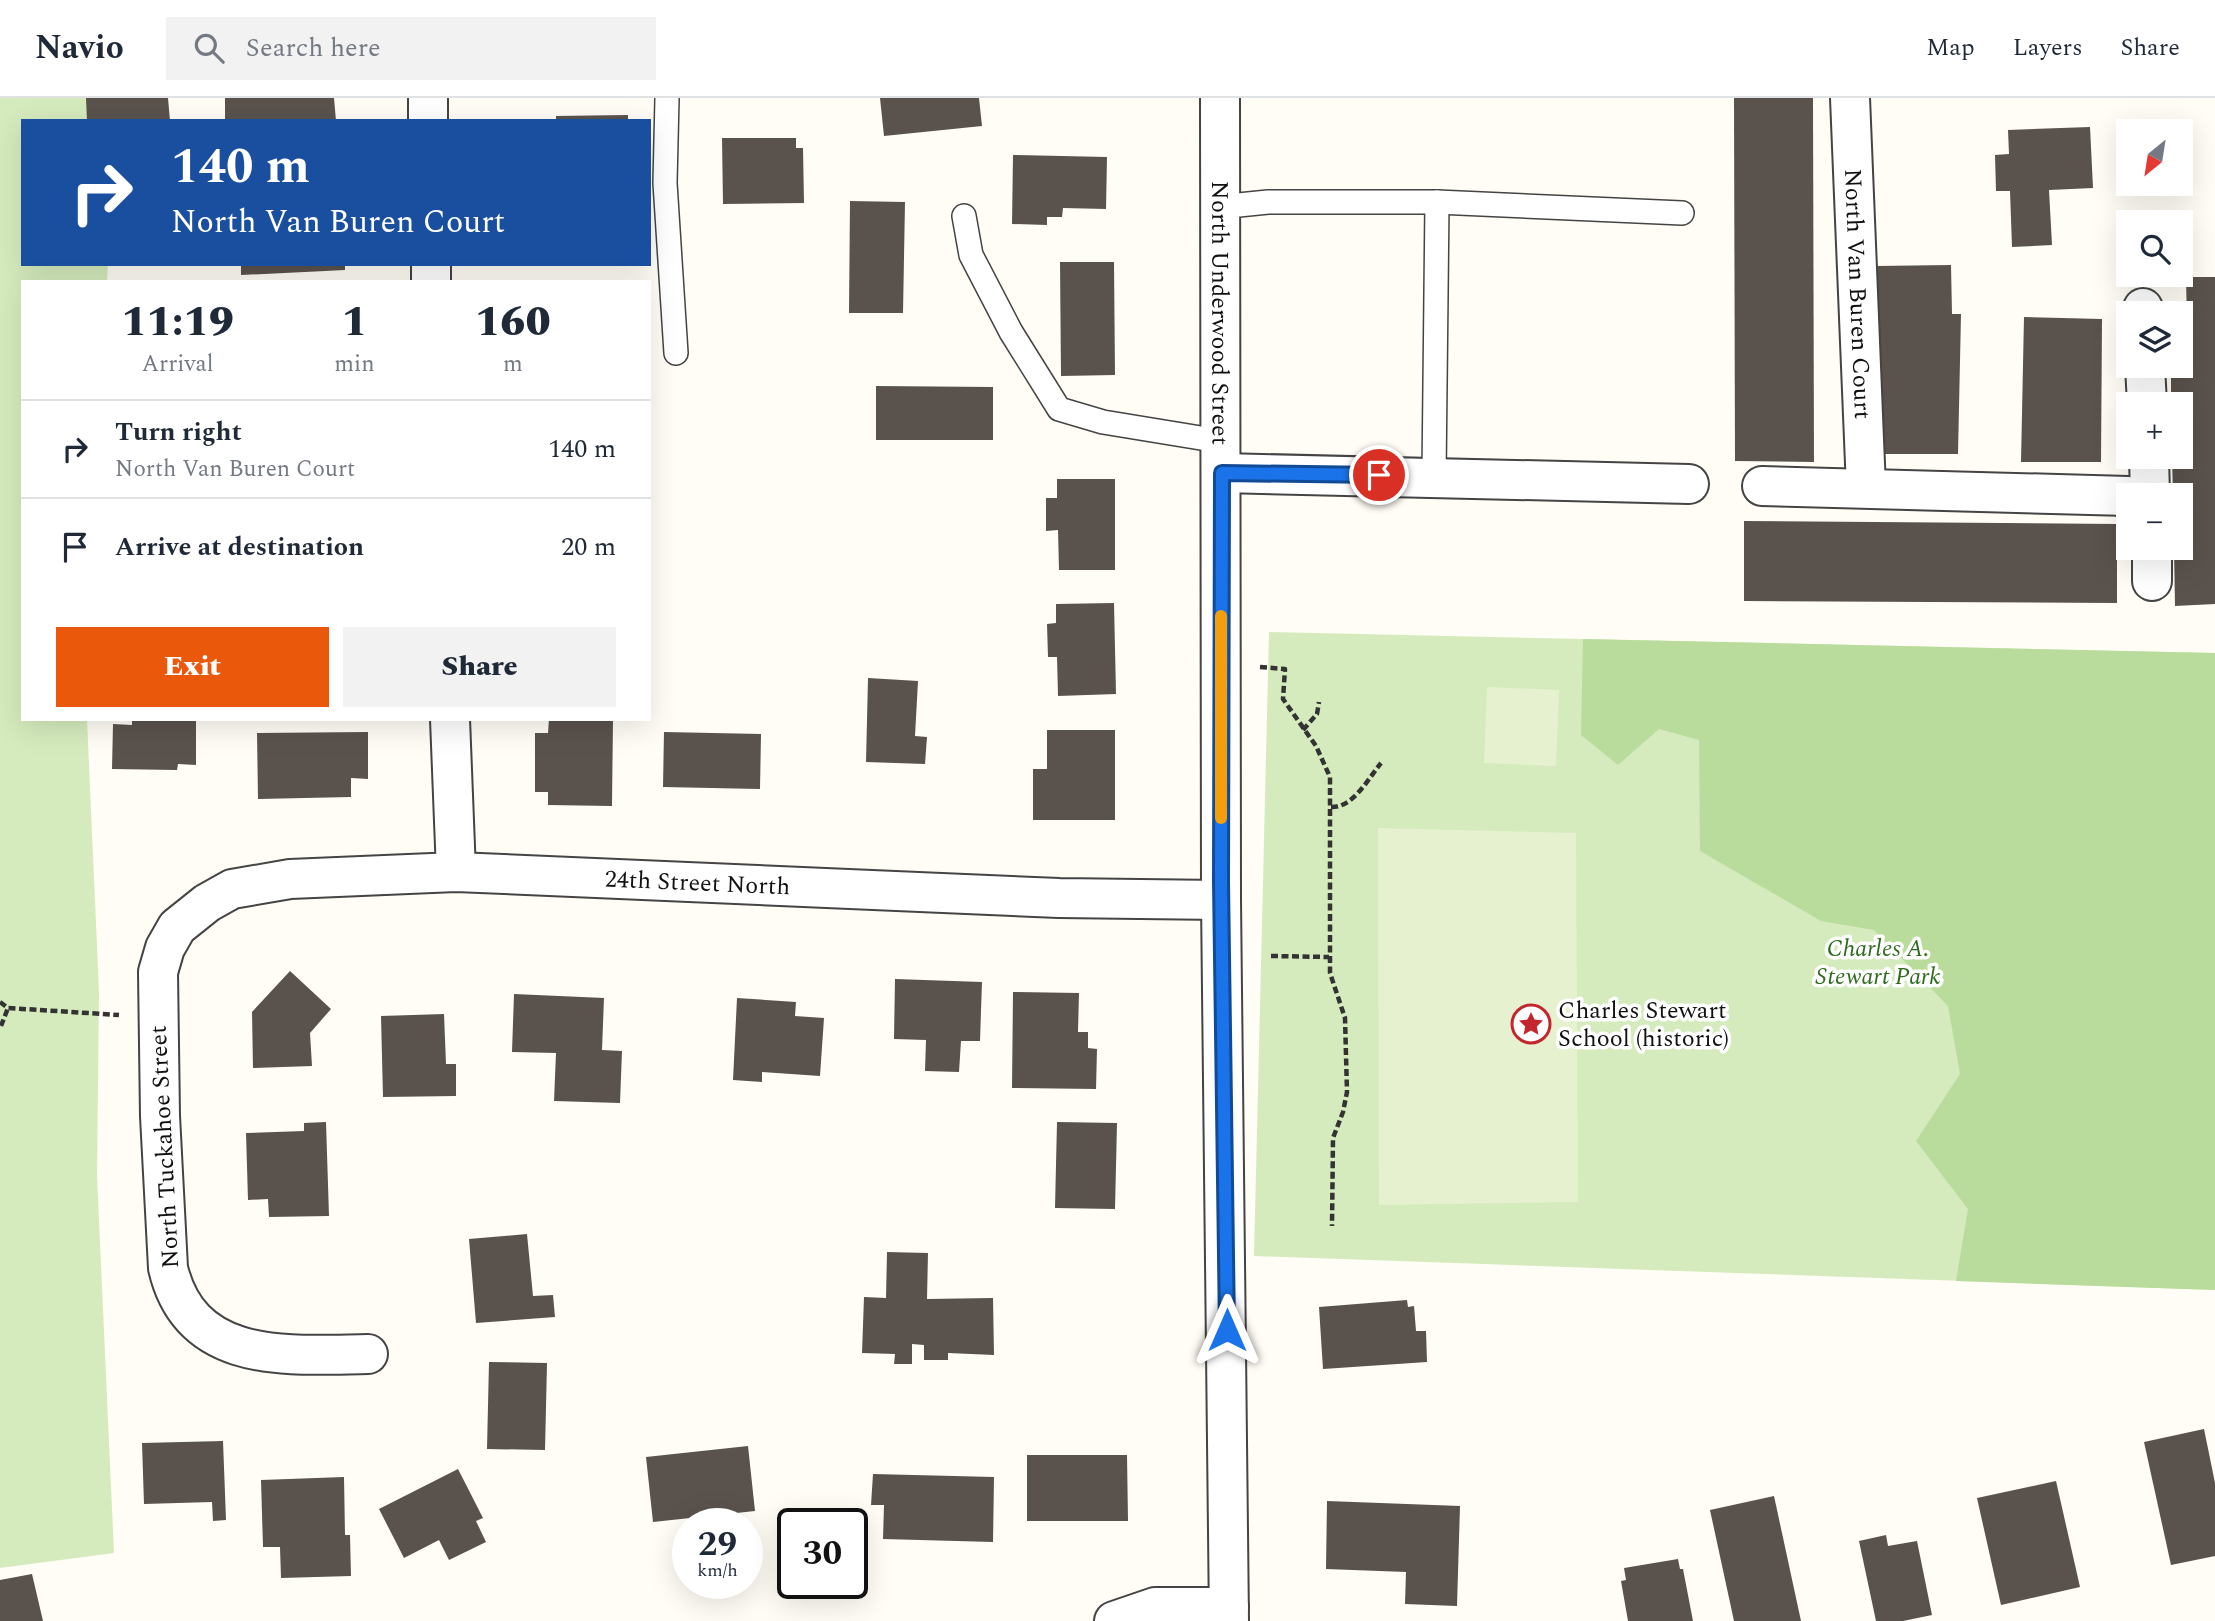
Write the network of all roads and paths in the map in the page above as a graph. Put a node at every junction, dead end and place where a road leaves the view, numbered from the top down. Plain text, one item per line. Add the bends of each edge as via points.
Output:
1 (428, 98) edge
2 (667, 98) edge
3 (1220, 98) edge
4 (1850, 98) edge
5 (428, 119) edge
6 (1437, 202) junction
7 (1219, 207) junction
8 (1682, 213) dead end
9 (964, 216) dead end
10 (676, 353) dead end
11 (1220, 457) junction
12 (1434, 476) junction
13 (1689, 484) dead end
14 (1762, 486) dead end
15 (1866, 488) junction
16 (2116, 496) edge
17 (1259, 667) dead end
18 (1319, 702) dead end
19 (450, 721) edge
20 (1304, 730) junction
21 (1381, 763) dead end
22 (1331, 807) junction
23 (456, 872) junction
24 (1222, 900) junction
25 (186, 919) joint
26 (1271, 956) dead end
27 (1329, 957) junction
28 (0, 1002) edge
29 (8, 1008) junction
30 (123, 1015) dead end
31 (2, 1017) edge
32 (1, 1026) edge
33 (1332, 1226) dead end
34 (368, 1354) dead end
35 (1229, 1614) edge
36 (1114, 1621) edge

1 - 5 street
2 - 10 lane via 665,183
3 - 7 street, North Underwood Street
4 - 15 street, North Van Buren Court
6 - 7 lane via 1268,202
6 - 8 lane
6 - 12 lane
7 - 11 street, North Underwood Street
9 - 11 lane via 971,255 1059,409
11 - 12 street
11 - 24 street, North Underwood Street
12 - 13 street
14 - 15 street
15 - 16 street
17 - 20 path via 1285,669 1283,699
18 - 20 path via 1317,714
19 - 23 street
20 - 22 path via 1329,773
21 - 22 path via 1349,802
22 - 27 path
23 - 24 street, 24th Street North via 1059,898
23 - 25 street, 24th Street North via 302,878 242,886
24 - 35 street, North Underwood Street
25 - 34 street, North Tuckahoe Street via 165,948 156,985 168,1268 173,1292 201,1328 246,1349 276,1355
26 - 27 path
27 - 33 path via 1331,984 1345,1018 1347,1092 1333,1138
28 - 29 path
29 - 30 path
29 - 31 path
31 - 32 path
35 - 36 street via 1155,1607

